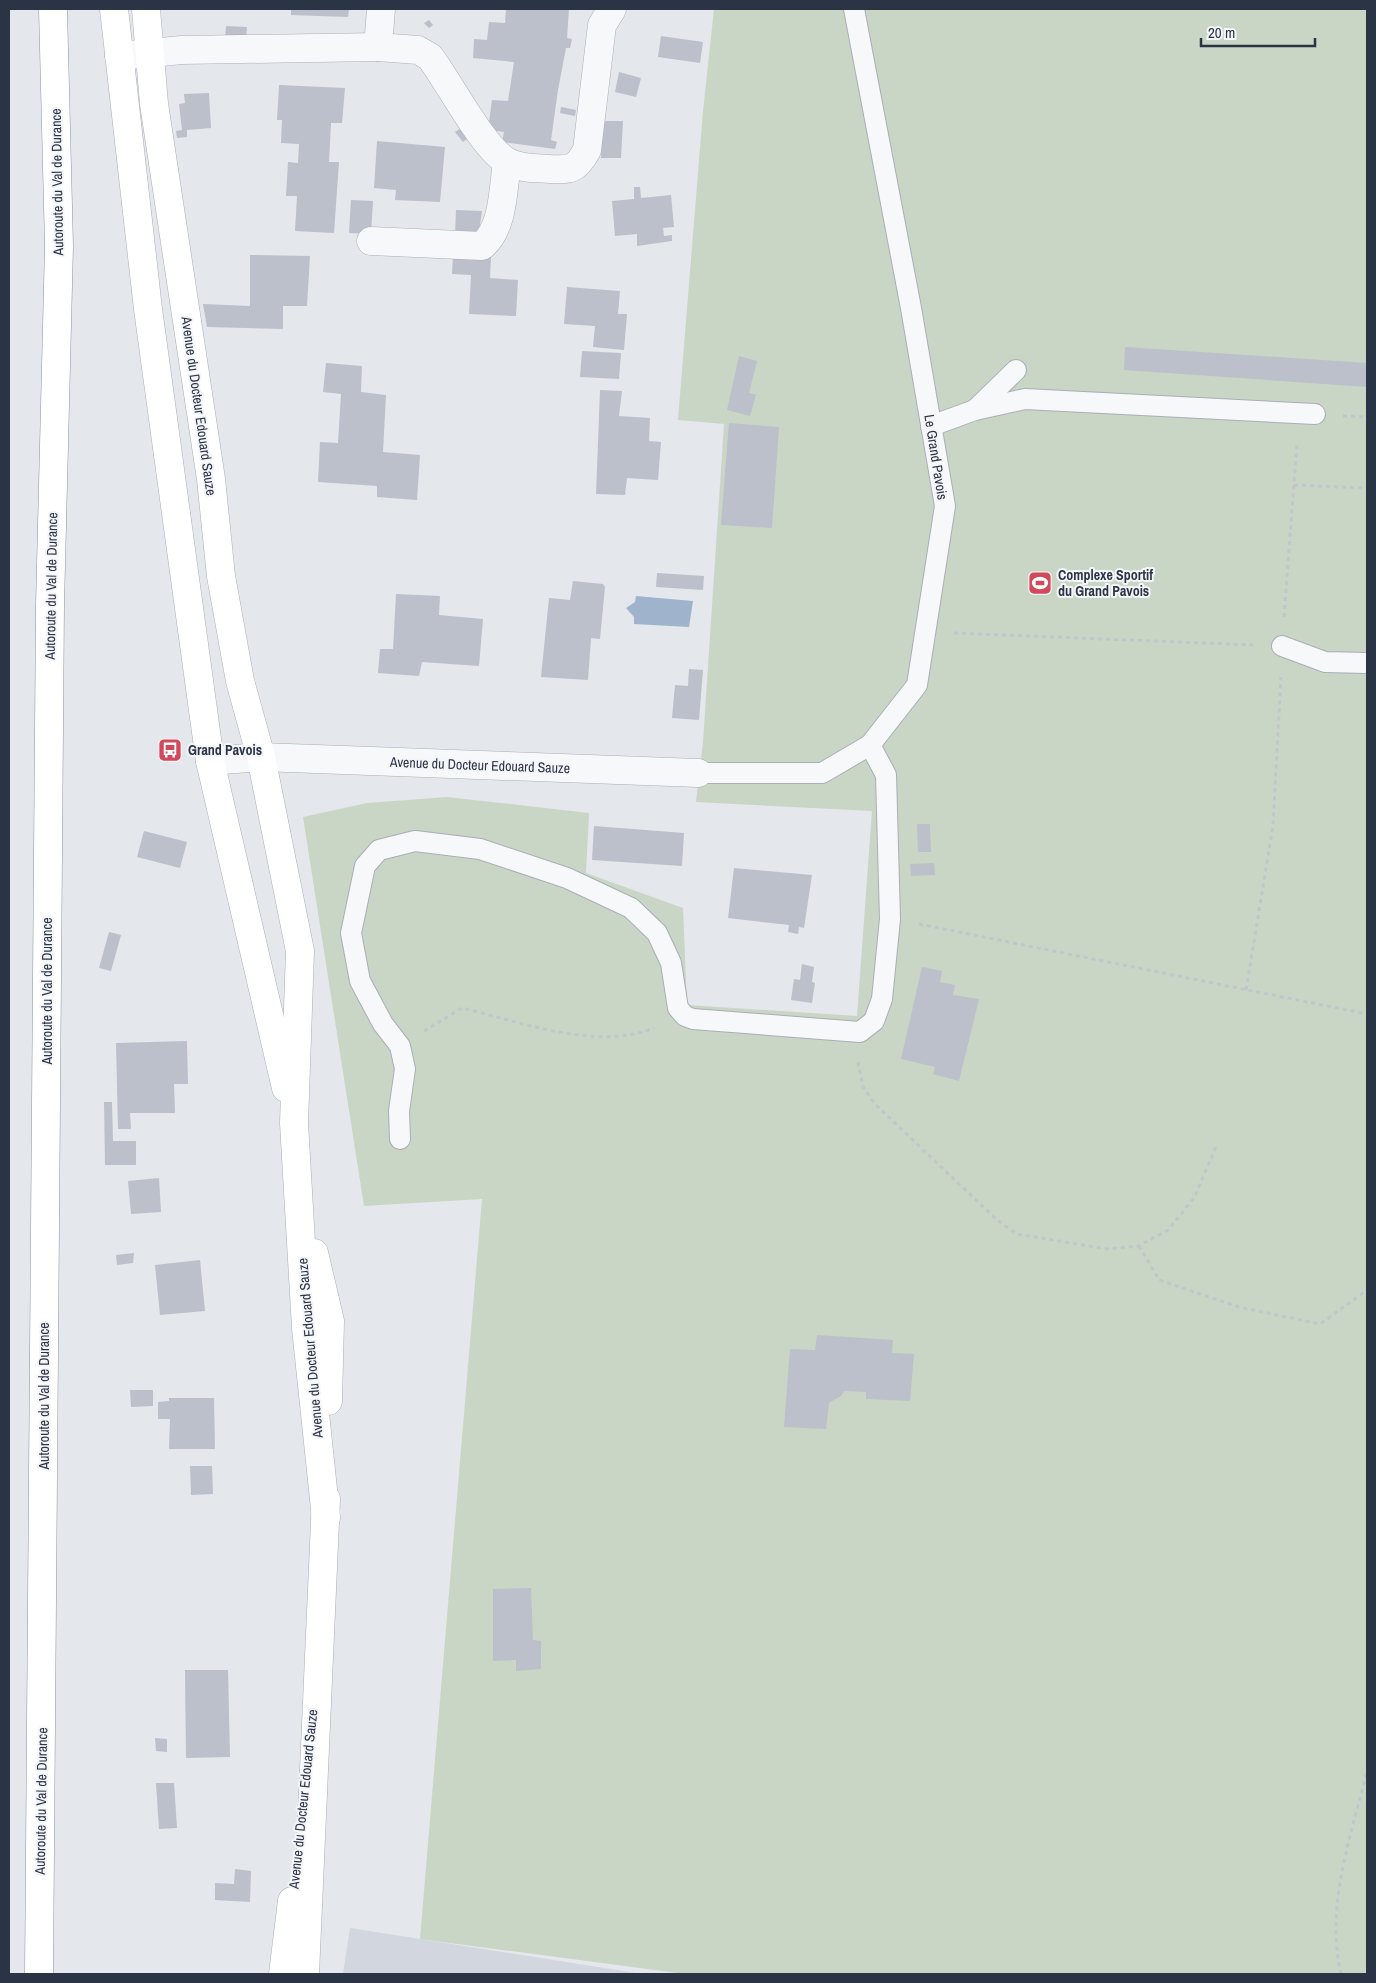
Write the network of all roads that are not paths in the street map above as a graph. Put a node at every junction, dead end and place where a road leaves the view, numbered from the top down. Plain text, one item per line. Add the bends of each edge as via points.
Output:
1 (53, 9) edge
2 (114, 9) edge
3 (146, 9) edge
4 (381, 9) edge
5 (612, 9) edge
6 (854, 9) edge
7 (378, 47) junction
8 (150, 53) junction
9 (119, 56) junction
10 (507, 162) junction
11 (371, 241) dead end
12 (1016, 370) dead end
13 (975, 410) junction
14 (1315, 414) dead end
15 (931, 426) junction
16 (1282, 646) road end
17 (1367, 663) edge
18 (870, 745) junction
19 (261, 757) junction
20 (210, 761) junction
21 (698, 773) joint
22 (294, 1123) junction
23 (400, 1139) dead end
24 (44, 1484) junction
25 (322, 1624) junction
26 (39, 1974) edge
27 (55, 1974) edge
28 (283, 1974) edge
29 (305, 1974) edge

1 - 24 main road, Autoroute du Val de Durance via 59,246 50,625
2 - 9 main road, Avenue du Docteur Edouard Sauze
3 - 8 main road, Avenue du Docteur Edouard Sauze
4 - 7 street
5 - 10 street via 602,25 587,150 580,163 569,170 524,168
6 - 15 lane, Le Grand Pavois
7 - 8 street
7 - 10 street via 418,50 430,57 492,149
8 - 9 street
8 - 19 main road, Avenue du Docteur Edouard Sauze via 154,104 211,479 221,576 240,681
9 - 20 main road, Avenue du Docteur Edouard Sauze via 149,319
10 - 11 street via 495,230 482,246
12 - 13 lane
13 - 14 lane via 1025,399
13 - 15 lane
15 - 18 lane, Le Grand Pavois via 945,506 917,685
16 - 17 lane via 1325,662
18 - 21 lane, Le Grand Pavois via 822,773
18 - 23 lane via 886,775 890,918 882,999 874,1021 860,1032 685,1016 678,1008 671,963 658,933 631,908 567,878 480,849 415,842 379,850 365,866 351,933 360,982 383,1024 400,1046 405,1069 399,1111
19 - 20 street, Avenue du Docteur Edouard Sauze
19 - 21 street, Avenue du Docteur Edouard Sauze
19 - 22 main road, Avenue du Docteur Edouard Sauze via 300,951
20 - 22 main road, Avenue du Docteur Edouard Sauze
22 - 25 main road, Avenue du Docteur Edouard Sauze via 297,1179 330,1321
24 - 26 main road, Autoroute du Val de Durance
24 - 27 main road
25 - 28 main road, Avenue du Docteur Edouard Sauze
25 - 29 main road, Avenue du Docteur Edouard Sauze

